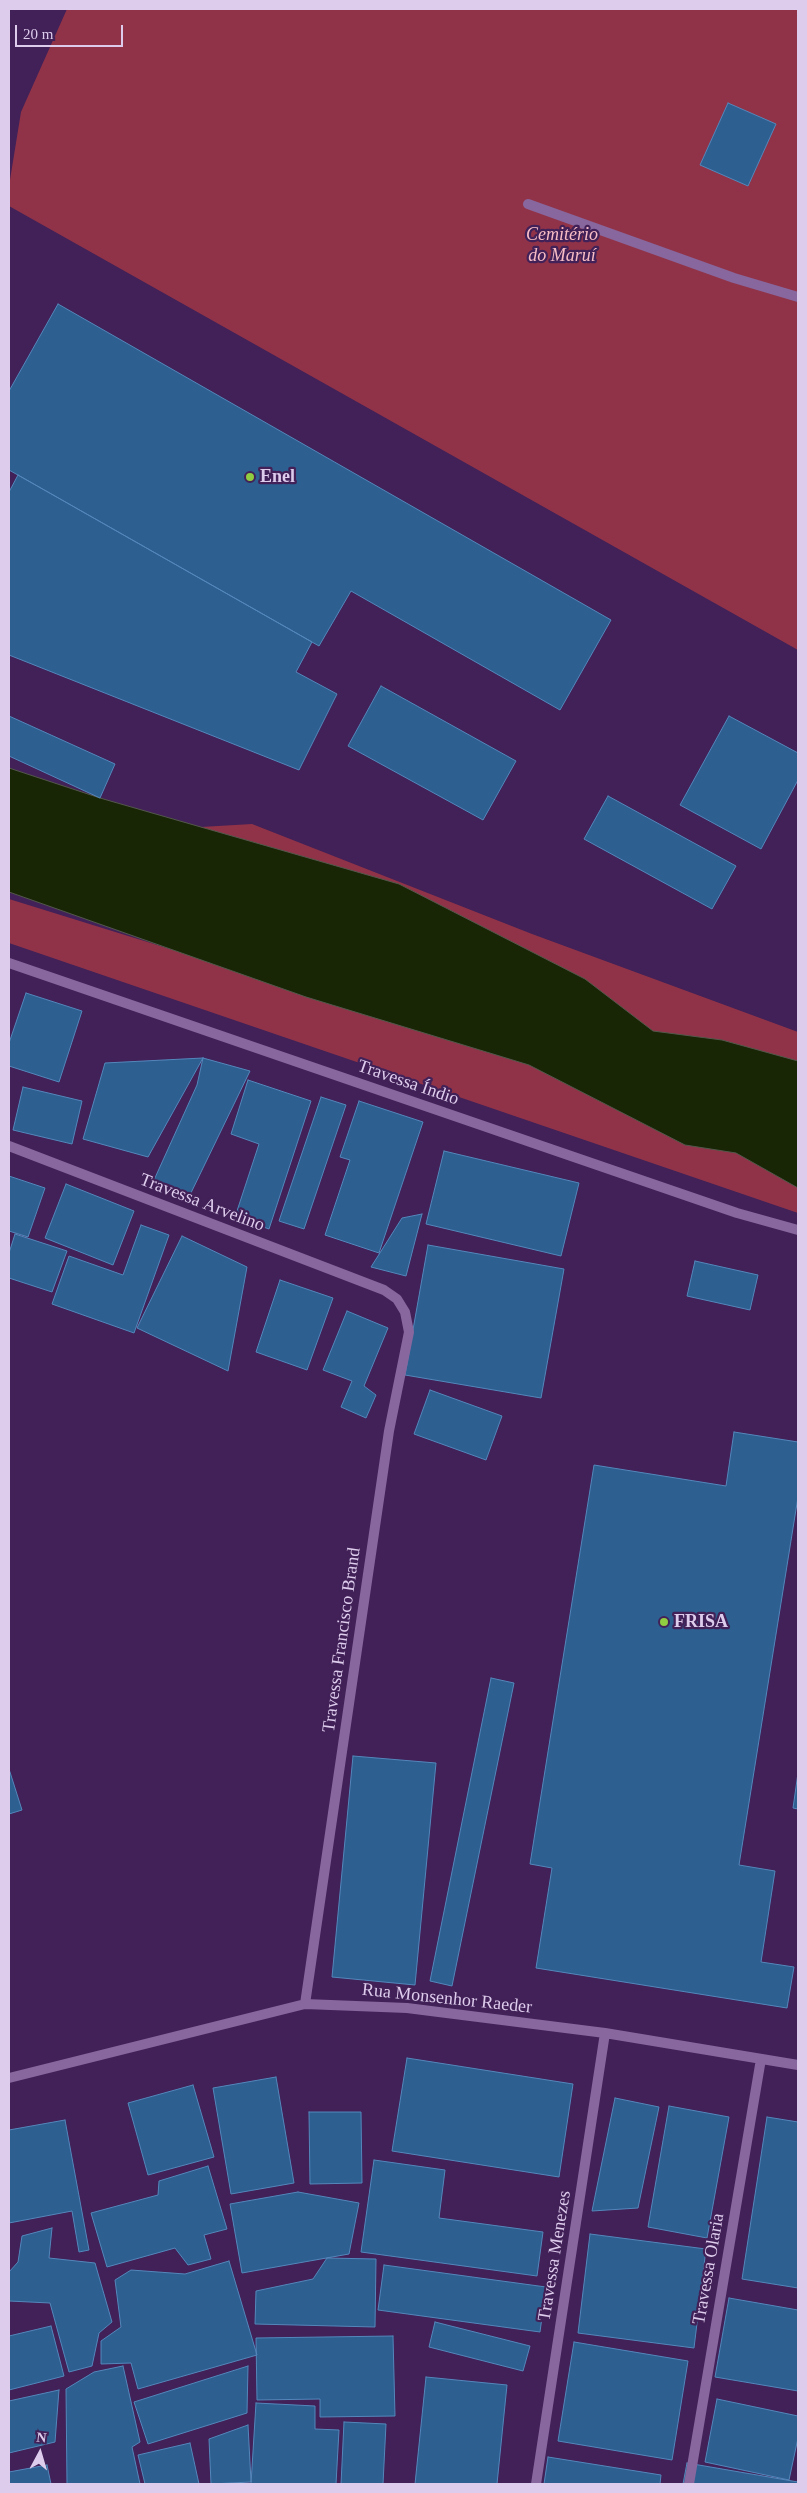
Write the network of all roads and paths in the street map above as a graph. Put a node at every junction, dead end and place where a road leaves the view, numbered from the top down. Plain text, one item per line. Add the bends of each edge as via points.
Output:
1 (528, 204) dead end
2 (798, 297) edge
3 (9, 963) edge
4 (9, 1146) edge
5 (798, 1230) edge
6 (384, 1290) joint
7 (305, 2004) junction
8 (605, 2033) junction
9 (761, 2059) junction
10 (798, 2065) edge
11 (9, 2078) edge
12 (536, 2484) edge
13 (689, 2484) edge

1 - 2 street via 734,278
3 - 5 street, Travessa Índio via 737,1213
4 - 6 street, Travessa Arvelino
6 - 7 street, Travessa Francisco Brand via 397,1299 405,1312 409,1332 389,1431
7 - 8 street, Rua Monsenhor Raeder via 407,2008
7 - 11 street, Rua Monsenhor Raeder
8 - 9 street, Rua Monsenhor Raeder
8 - 12 street, Travessa Menezes
9 - 10 street, Rua Monsenhor Raeder
9 - 13 street, Travessa Olaria

